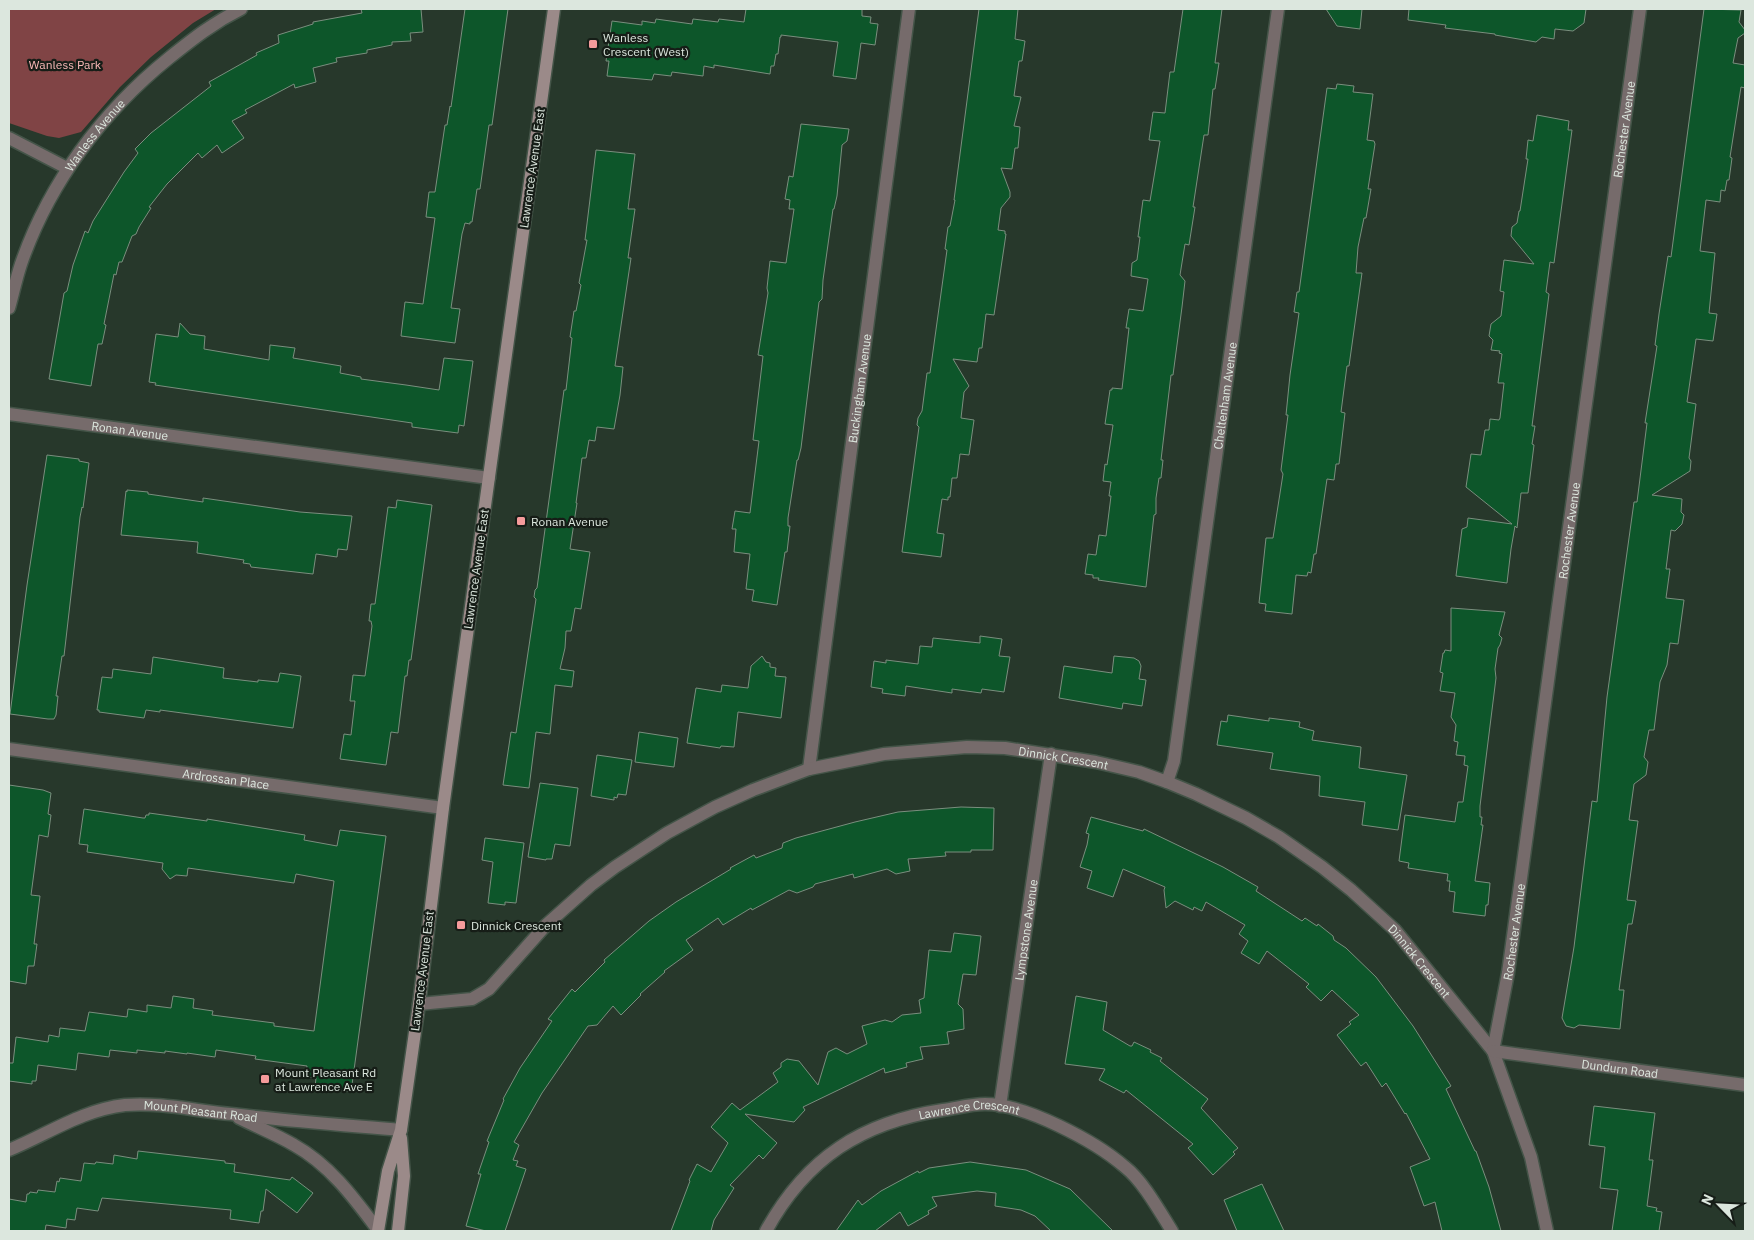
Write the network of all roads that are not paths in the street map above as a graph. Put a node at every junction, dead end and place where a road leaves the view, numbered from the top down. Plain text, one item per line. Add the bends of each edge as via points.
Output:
1 (241, 9) edge
2 (554, 9) edge
3 (909, 9) edge
4 (1278, 9) edge
5 (1640, 9) edge
6 (9, 138) edge
7 (67, 168) junction
8 (9, 308) edge
9 (9, 414) edge
10 (489, 478) junction
11 (9, 749) edge
12 (1051, 754) junction
13 (809, 769) junction
14 (1167, 782) junction
15 (443, 808) junction
16 (419, 1004) junction
17 (1493, 1051) junction
18 (1745, 1085) edge
19 (1000, 1106) junction
20 (232, 1115) junction
21 (401, 1130) junction
22 (9, 1150) edge
23 (378, 1231) edge
24 (398, 1231) edge
25 (766, 1231) edge
26 (1172, 1231) edge
27 (1548, 1231) edge

1 - 7 street, Wanless Avenue via 207,28 134,88 102,122
2 - 10 main road, Lawrence Avenue East
3 - 13 street, Buckingham Avenue
4 - 14 street, Cheltenham Avenue via 1174,761
5 - 17 street, Rochester Avenue via 1508,974
6 - 7 street
7 - 8 street, Wanless Avenue via 28,246
9 - 10 street, Ronan Avenue
10 - 15 main road, Lawrence Avenue East
11 - 15 street, Ardrossan Place
12 - 13 street, Dinnick Crescent via 967,747 884,754
12 - 14 street, Dinnick Crescent via 1138,772
12 - 19 street, Lympstone Avenue
13 - 16 street, Dinnick Crescent via 715,808 667,833 615,867 546,925 489,989 472,998
14 - 17 street, Dinnick Crescent via 1279,837 1350,890 1410,946
15 - 16 main road, Lawrence Avenue East
16 - 21 main road, Lawrence Avenue East
17 - 18 street, Dundurn Road
17 - 27 street, Dinnick Crescent via 1531,1157
19 - 25 street, Lawrence Crescent via 985,1104 923,1112 868,1130 842,1144 812,1170 790,1194
19 - 26 street, Lawrence Crescent via 1066,1128 1127,1168
20 - 21 street, Mount Pleasant Road
20 - 22 street, Mount Pleasant Road via 154,1105 124,1105 71,1119
20 - 23 street via 295,1146 322,1165 353,1197
21 - 23 main road, Lawrence Avenue East via 388,1171
21 - 24 main road, Lawrence Avenue East via 404,1176

